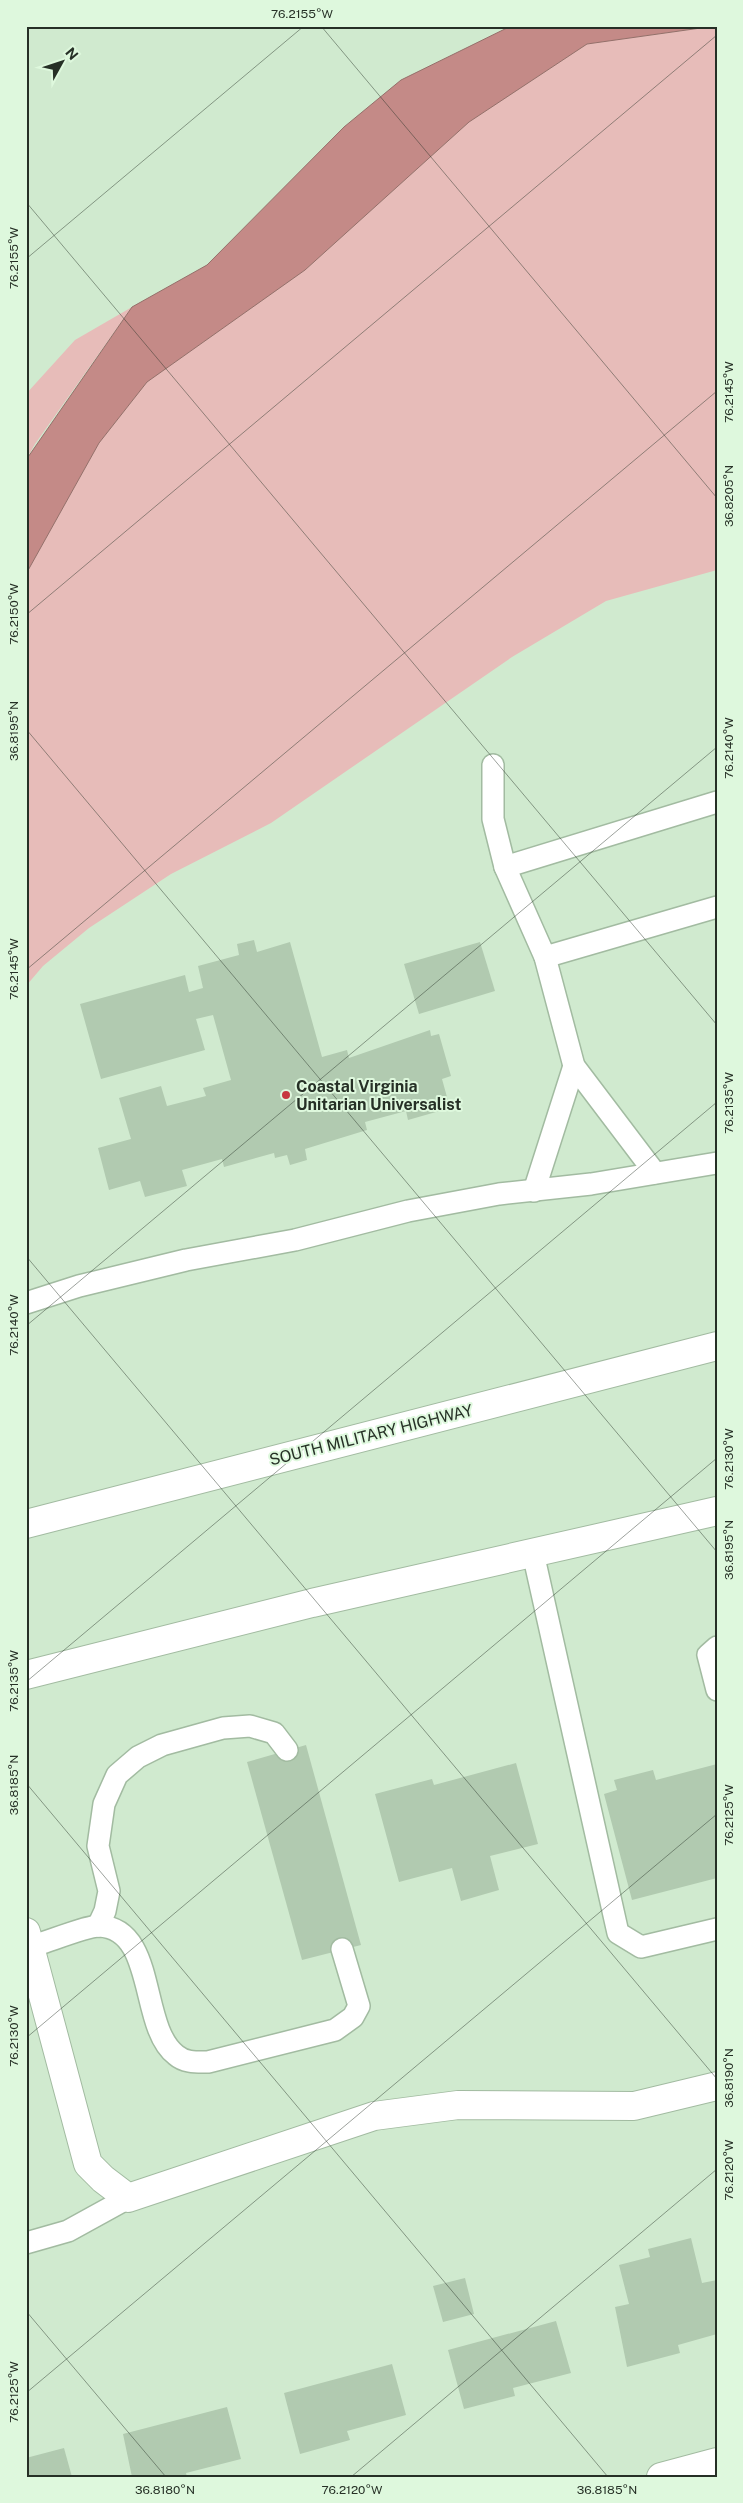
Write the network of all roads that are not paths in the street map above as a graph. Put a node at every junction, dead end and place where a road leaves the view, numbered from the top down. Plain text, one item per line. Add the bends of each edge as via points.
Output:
1 (492, 765) dead end
2 (717, 802) edge
3 (505, 867) junction
4 (717, 908) edge
5 (545, 958) junction
6 (574, 1066) junction
7 (717, 1163) edge
8 (655, 1173) junction
9 (534, 1190) junction
10 (26, 1303) edge
11 (717, 1346) edge
12 (717, 1511) edge
13 (26, 1524) edge
14 (533, 1553) junction
15 (717, 1647) edge
16 (26, 1675) edge
17 (717, 1690) edge
18 (288, 1750) dead end
19 (98, 1926) junction
20 (717, 1929) edge
21 (28, 1943) edge
22 (342, 1949) dead end
23 (717, 2086) edge
24 (128, 2198) junction
25 (26, 2243) edge
26 (717, 2462) edge
27 (661, 2477) edge

1 - 3 lane via 493,819
2 - 3 lane
3 - 5 lane
4 - 5 lane
5 - 6 lane
6 - 8 lane
6 - 9 lane
7 - 8 lane
8 - 9 lane
9 - 10 lane via 408,1211 295,1240 177,1262 79,1286
11 - 13 main road, SOUTH MILITARY HIGHWAY
12 - 14 main road
14 - 16 main road via 312,1602
14 - 20 lane via 618,1932 641,1947
15 - 17 lane via 708,1655
18 - 19 lane via 274,1733 250,1726 223,1728 162,1745 138,1757 117,1775 104,1804 98,1846 109,1891 106,1911
19 - 21 lane
19 - 22 lane via 118,1931 128,1941 139,1958 159,2034 176,2055 192,2062 208,2062 335,2030 353,2017 358,2006
21 - 24 main road via 88,2164
23 - 24 main road via 634,2106 458,2105 374,2116
24 - 25 lane via 68,2231
26 - 27 main road

